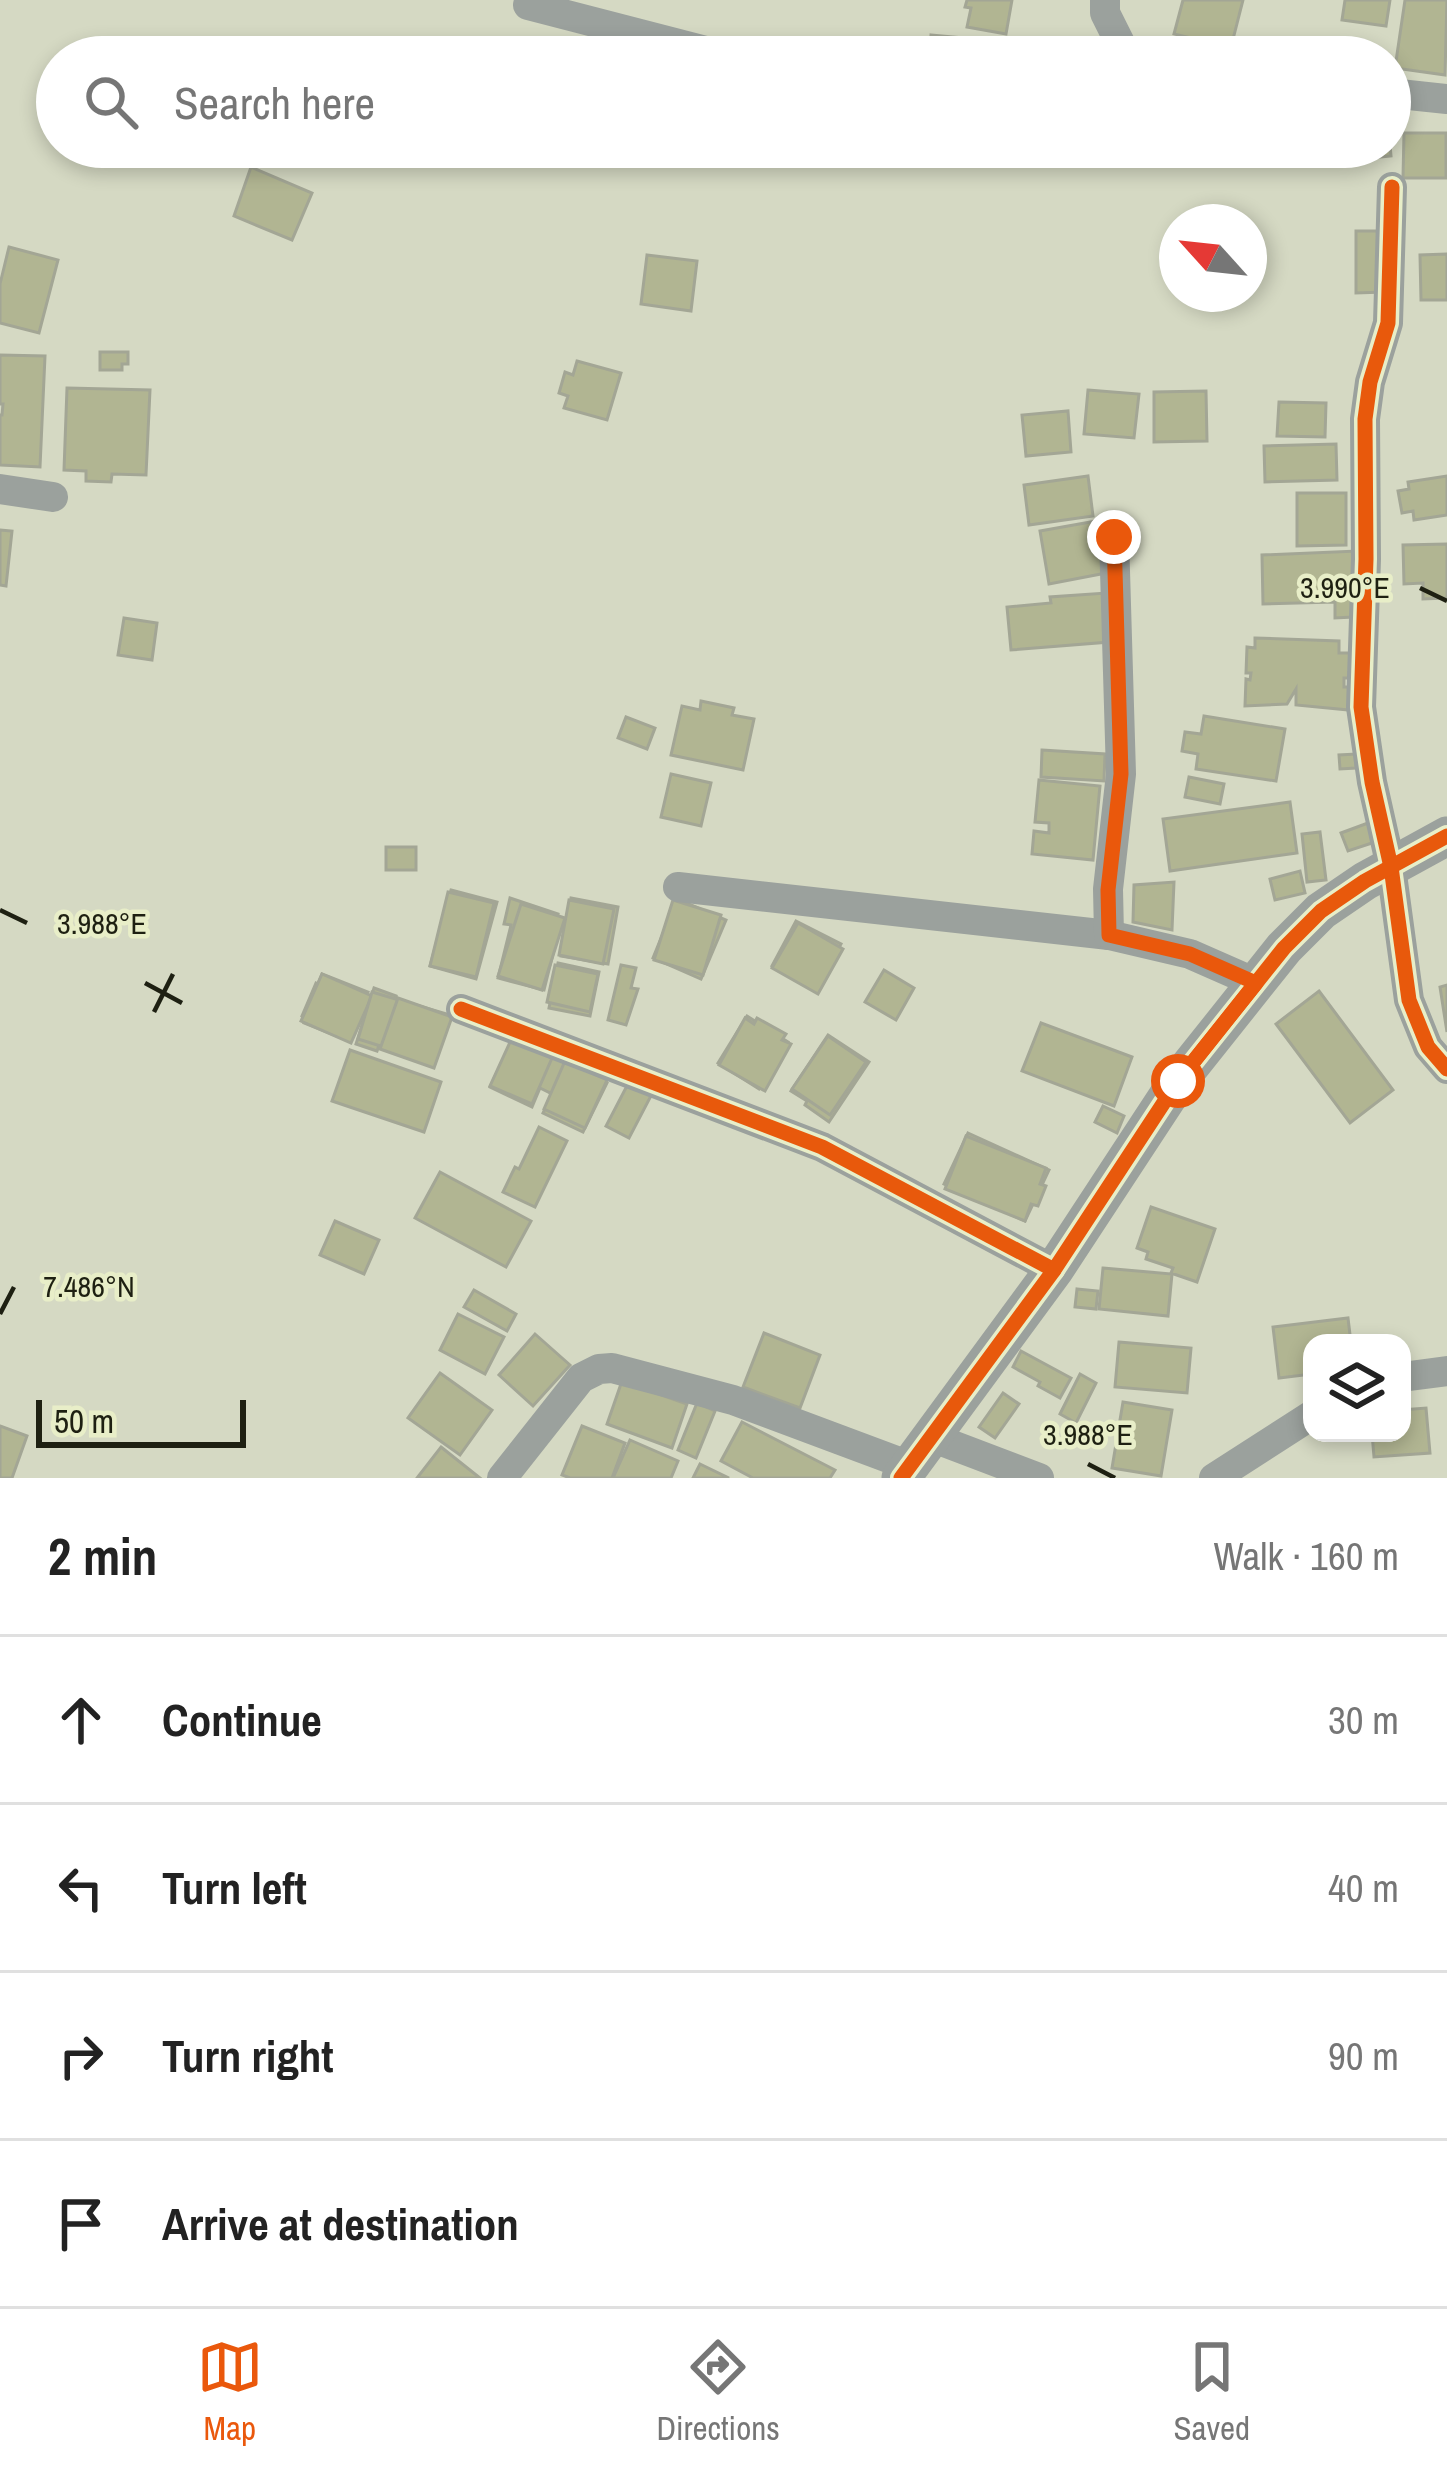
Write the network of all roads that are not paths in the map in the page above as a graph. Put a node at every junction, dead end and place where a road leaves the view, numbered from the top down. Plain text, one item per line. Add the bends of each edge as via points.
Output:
1 (1105, 0) edge
2 (528, 5) dead end
3 (648, 36) edge
4 (1116, 36) edge
5 (1411, 95) edge
6 (1447, 99) edge
7 (1392, 188) dead end
8 (0, 489) edge
9 (53, 497) dead end
10 (1114, 537) dead end
11 (1447, 836) edge
12 (1391, 866) junction
13 (678, 887) dead end
14 (1109, 935) junction
15 (1256, 983) junction
16 (461, 1009) dead end
17 (1447, 1069) edge
18 (1054, 1270) junction
19 (1447, 1371) edge
20 (1411, 1376) edge
21 (1303, 1421) edge
22 (914, 1460) edge
23 (502, 1478) edge
24 (1039, 1478) edge
25 (1214, 1478) edge

1 - 4 street
2 - 3 street
5 - 6 street
7 - 12 street via 1388,323 1365,419 1361,707
8 - 9 street
10 - 14 street via 1121,774
11 - 12 street
12 - 15 street via 1321,911
12 - 17 street via 1408,1000
13 - 14 street
14 - 15 street via 1190,954
15 - 18 street via 1178,1081
16 - 18 street via 822,1147
18 - 22 street
19 - 20 street
21 - 25 street
22 - 23 street via 612,1368 581,1378
22 - 24 street

